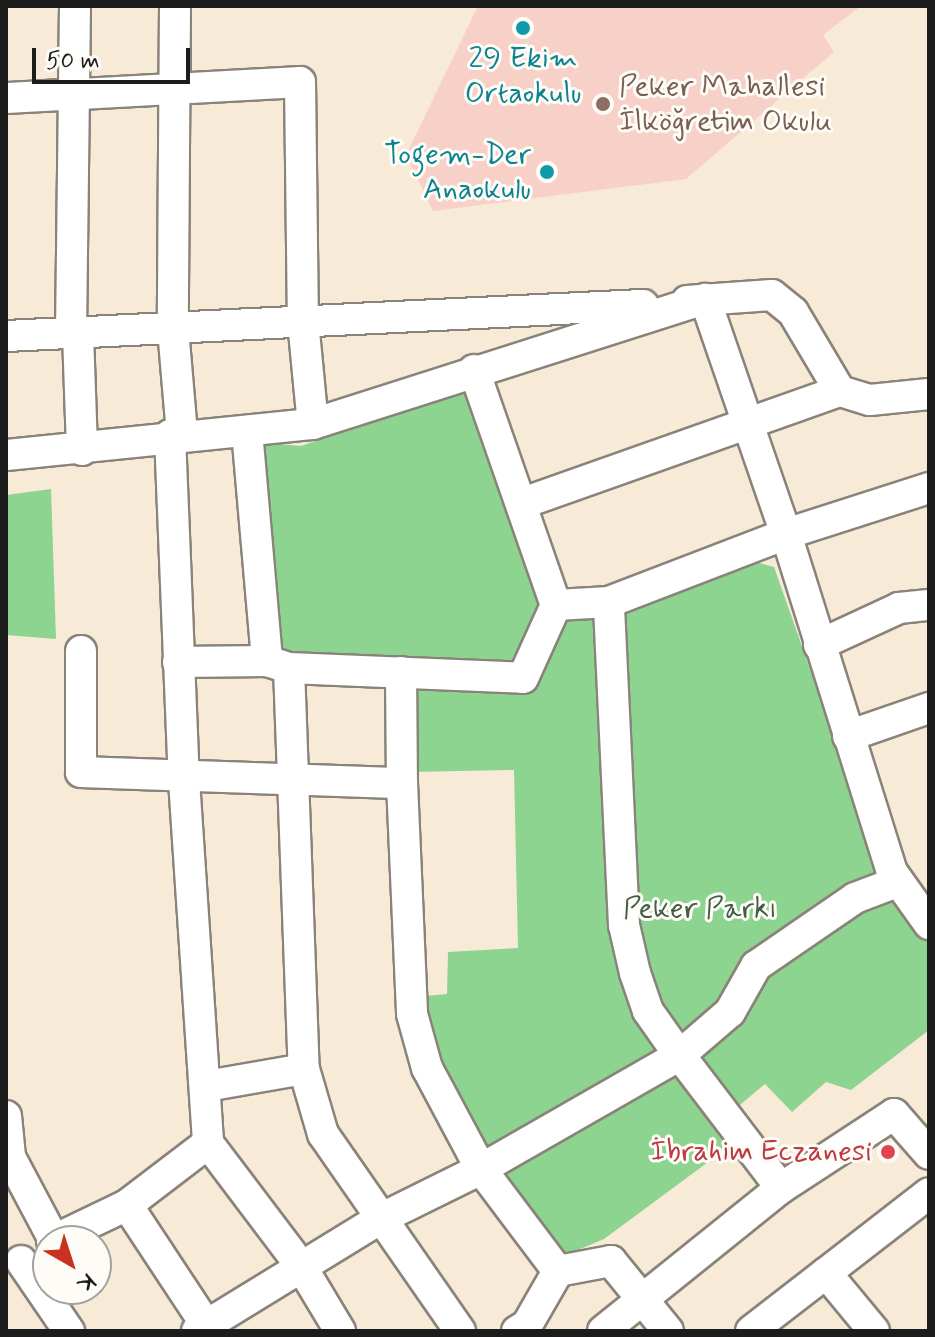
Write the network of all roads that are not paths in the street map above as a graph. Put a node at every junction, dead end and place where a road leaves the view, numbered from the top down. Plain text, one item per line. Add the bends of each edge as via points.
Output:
1 (75, 6) edge
2 (175, 6) edge
3 (173, 87) junction
4 (78, 92) junction
5 (6, 98) edge
6 (705, 299) junction
7 (303, 321) junction
8 (173, 329) junction
9 (75, 334) junction
10 (6, 336) edge
11 (474, 370) junction
12 (840, 391) junction
13 (929, 394) edge
14 (744, 421) junction
15 (313, 424) junction
16 (247, 431) junction
17 (176, 434) junction
18 (82, 450) junction
19 (6, 455) edge
20 (929, 488) edge
21 (523, 503) junction
22 (786, 534) junction
23 (609, 602) junction
24 (556, 605) junction
25 (929, 605) edge
26 (819, 645) junction
27 (81, 651) dead end
28 (178, 662) junction
29 (278, 665) junction
30 (401, 672) junction
31 (929, 708) edge
32 (848, 736) junction
33 (184, 780) junction
34 (296, 781) junction
35 (402, 783) junction
36 (897, 882) junction
37 (929, 924) edge
38 (680, 1055) junction
39 (304, 1069) junction
40 (207, 1086) junction
41 (6, 1116) edge
42 (208, 1143) junction
43 (929, 1154) edge
44 (481, 1169) junction
45 (781, 1188) junction
46 (929, 1193) edge
47 (127, 1205) junction
48 (380, 1219) junction
49 (43, 1225) edge
50 (85, 1225) edge
51 (32, 1253) edge
52 (14, 1265) edge
53 (301, 1266) junction
54 (558, 1271) junction
55 (826, 1273) junction
56 (642, 1299) junction
57 (204, 1329) edge
58 (525, 1329) edge
59 (69, 1331) edge
60 (340, 1331) edge
61 (460, 1331) edge
62 (603, 1331) edge
63 (668, 1331) edge
64 (751, 1331) edge
65 (874, 1331) edge

1 - 4 street
2 - 3 street
3 - 4 street
3 - 7 street via 300,82
3 - 8 street
4 - 5 street
4 - 9 street
6 - 7 street
6 - 11 street
6 - 12 street via 772,295 793,312
6 - 14 street
7 - 8 street
7 - 15 street
8 - 9 street
8 - 17 street
9 - 10 street
9 - 18 street
11 - 15 street
11 - 21 street
12 - 13 street via 870,400
12 - 14 street
14 - 21 street
14 - 22 street
15 - 16 street
16 - 17 street
16 - 29 street
17 - 18 street
17 - 28 street
18 - 19 street
20 - 22 street
21 - 24 street
22 - 23 street
22 - 26 street
23 - 24 street
23 - 38 street via 624,925 648,1011
24 - 30 street via 523,678
25 - 26 street via 899,608
26 - 32 street
27 - 33 street via 81,772
28 - 29 street
28 - 33 street
29 - 30 street
29 - 34 street
30 - 35 street
31 - 32 street
32 - 36 street
33 - 34 street
33 - 40 street
34 - 35 street
34 - 39 street
35 - 44 street via 412,1014 427,1068
36 - 37 street
36 - 38 street via 855,898 756,966 730,1012
38 - 44 street
38 - 45 street
39 - 40 street
39 - 48 street via 323,1134
40 - 42 street
41 - 49 street via 10,1157
42 - 47 street
42 - 53 street
43 - 45 street via 894,1114
44 - 48 street
44 - 54 street
45 - 56 street
46 - 55 street
47 - 50 street
47 - 57 street
48 - 53 street
48 - 61 street
51 - 52 street
52 - 59 street
53 - 57 street
53 - 60 street
54 - 56 street via 611,1261
54 - 58 street
55 - 64 street
55 - 65 street
56 - 62 street
56 - 63 street

